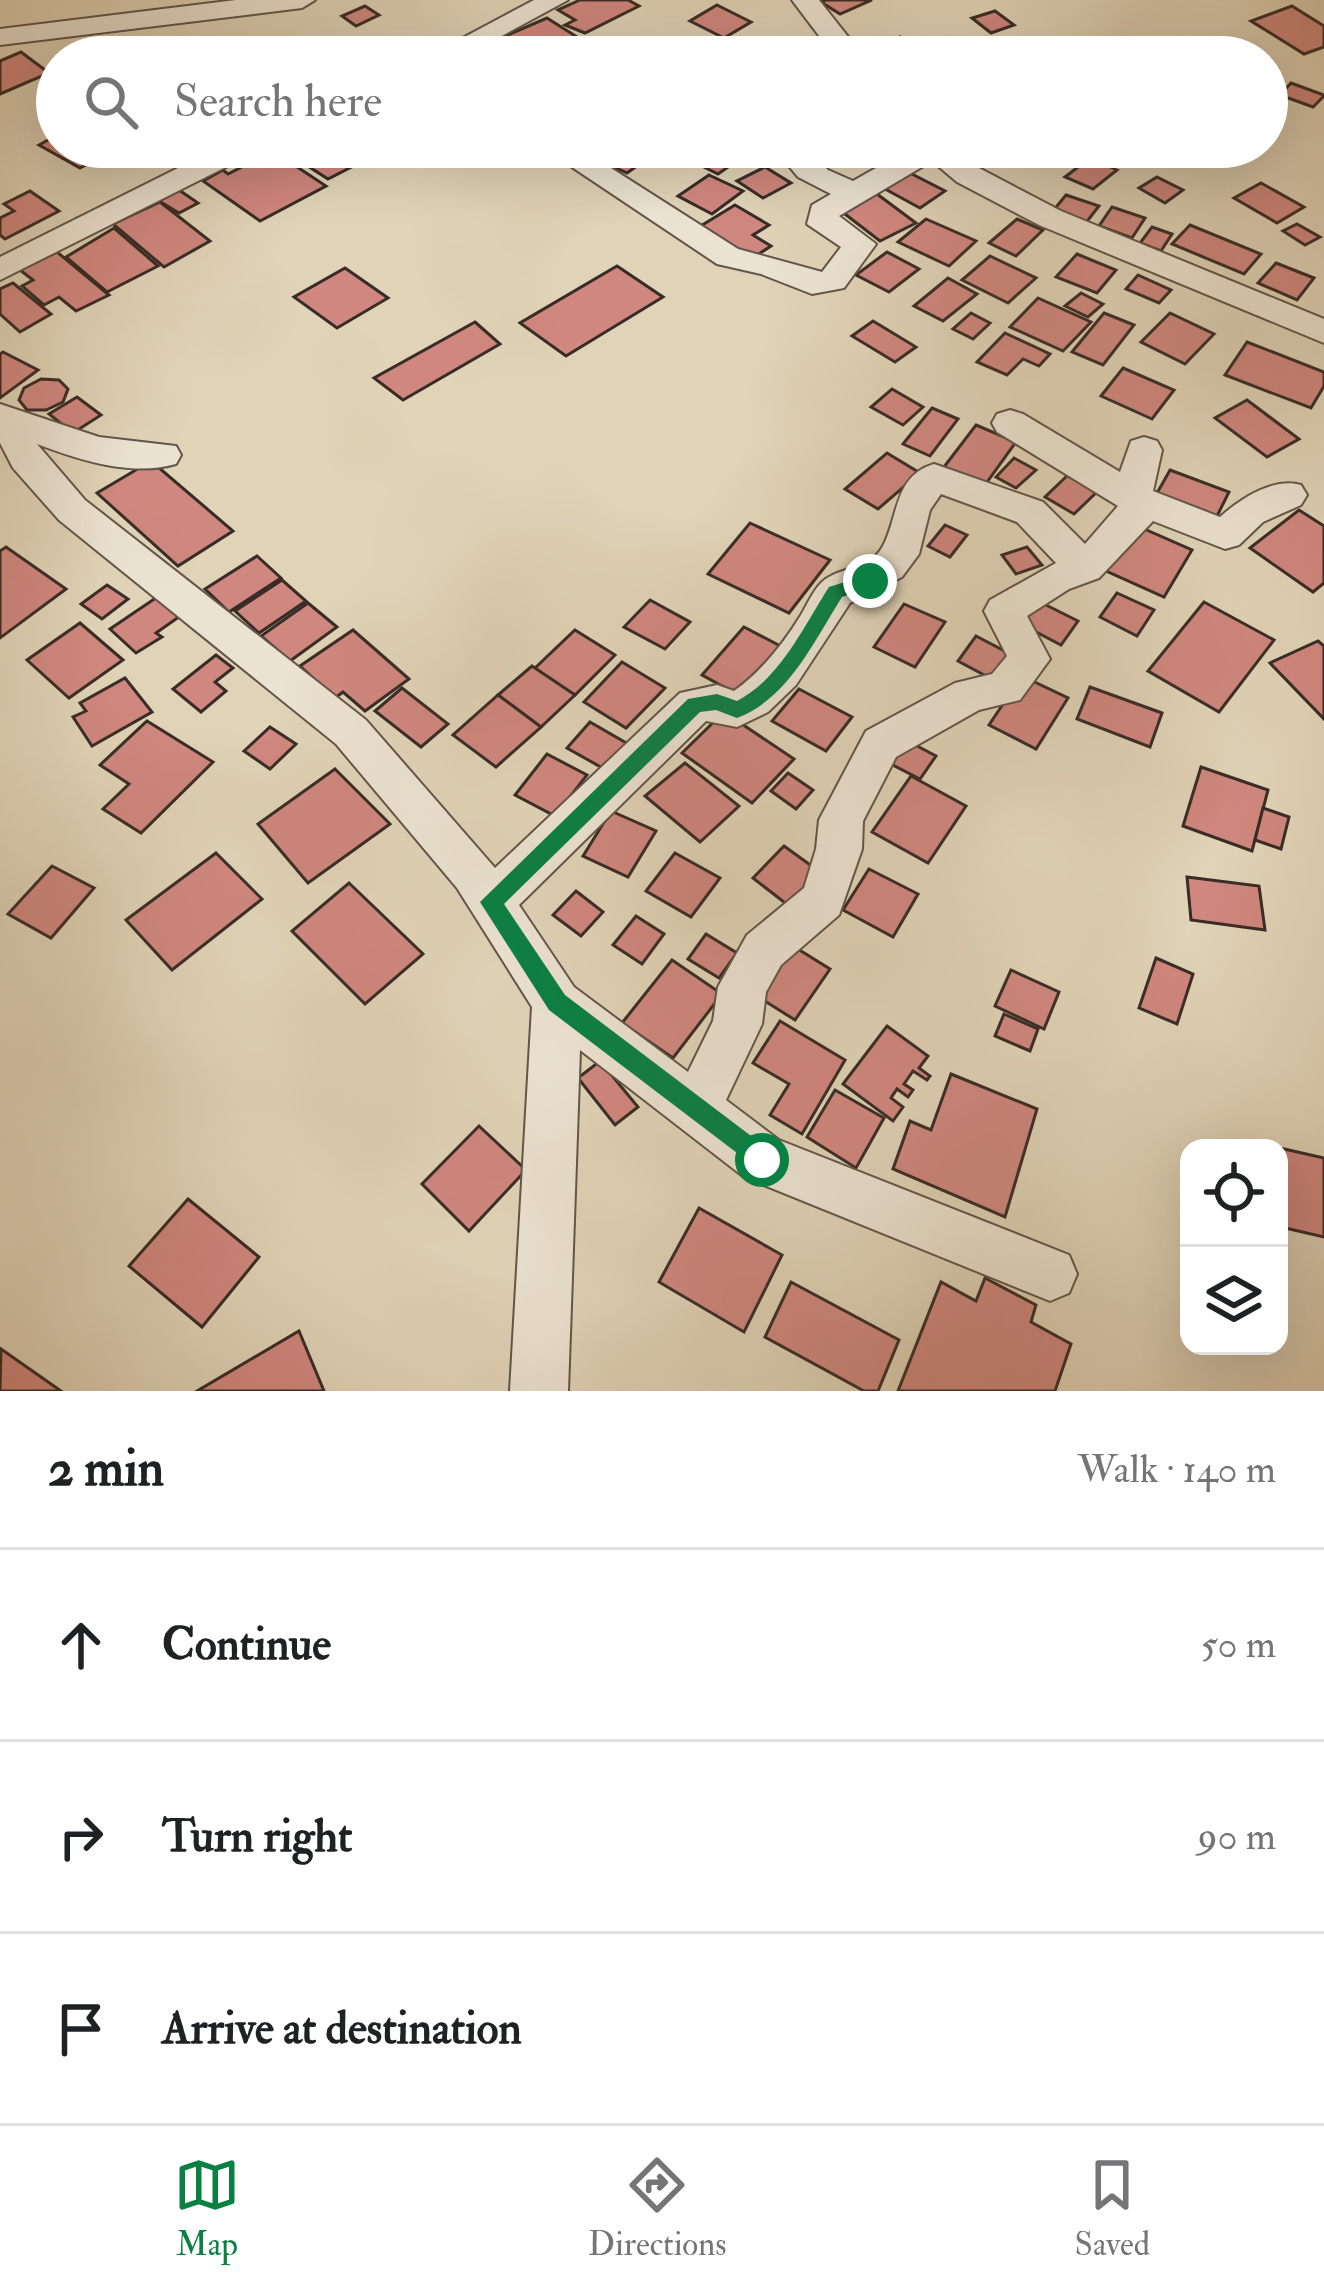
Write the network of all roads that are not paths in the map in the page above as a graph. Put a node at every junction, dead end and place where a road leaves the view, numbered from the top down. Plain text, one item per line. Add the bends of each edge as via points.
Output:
1 (302, 0) edge
2 (555, 0) edge
3 (805, 0) edge
4 (483, 36) edge
5 (833, 36) edge
6 (0, 37) edge
7 (202, 168) edge
8 (590, 168) edge
9 (807, 168) edge
10 (898, 168) edge
11 (959, 168) edge
12 (856, 192) junction
13 (0, 270) edge
14 (1324, 332) edge
15 (3, 417) edge
16 (1010, 423) dead end
17 (1144, 451) dead end
18 (163, 455) dead end
19 (1288, 495) dead end
20 (1136, 499) junction
21 (1084, 568) junction
22 (491, 902) junction
23 (557, 1003) junction
24 (696, 1108) junction
25 (1050, 1274) dead end
26 (539, 1391) edge

1 - 6 street
2 - 4 street
3 - 5 street
7 - 13 street
8 - 12 street via 728,256 812,283 832,281 860,244 823,224 823,212
9 - 12 street
10 - 12 street
11 - 14 street via 1050,218
15 - 18 street via 108,454
15 - 22 street via 26,459 72,511 351,732
16 - 20 street
17 - 20 street
19 - 20 street via 1250,512 1225,535
20 - 21 street via 1138,514
21 - 22 street via 1030,512 934,477 912,510 895,565 836,592 760,698 737,710 695,705
21 - 24 street via 1004,611 1029,659 1005,688 970,695 880,744 841,820 823,900 764,950
22 - 23 street
23 - 24 street
23 - 26 street
24 - 25 street via 762,1160

